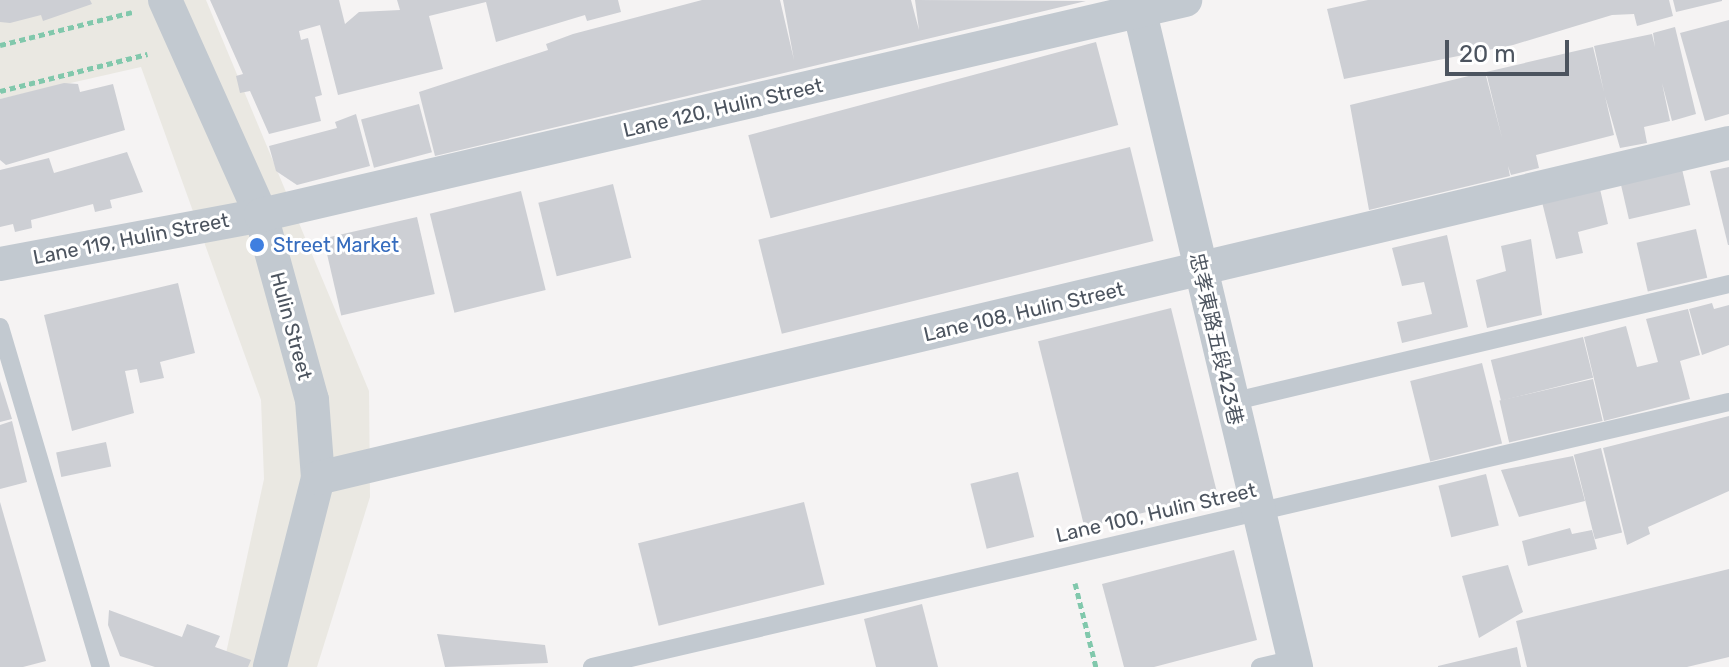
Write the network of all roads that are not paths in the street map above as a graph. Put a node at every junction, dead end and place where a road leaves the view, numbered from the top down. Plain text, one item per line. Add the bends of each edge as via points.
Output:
1 (1185, 0) edge
2 (166, 2) edge
3 (1138, 5) edge
4 (1729, 143) edge
5 (261, 215) junction
6 (0, 264) edge
7 (1200, 271) junction
8 (1729, 284) edge
9 (0, 327) edge
10 (1231, 402) junction
11 (1729, 402) edge
12 (318, 478) junction
13 (1256, 513) junction
14 (1295, 663) edge
15 (101, 667) edge
16 (270, 667) edge
17 (592, 667) edge
18 (1260, 667) edge

1 - 3 street, Lane 120, Hulin Street
2 - 5 street, Hulin Street
3 - 5 street, Lane 120, Hulin Street
3 - 7 street, 忠孝東路五段423巷
4 - 7 street, Lane 108, Hulin Street
5 - 6 street, Lane 119, Hulin Street
5 - 12 street, Hulin Street via 312,400
7 - 10 street, 忠孝東路五段423巷
7 - 12 street, Lane 108, Hulin Street
8 - 10 lane
9 - 15 lane
10 - 13 street, 忠孝東路五段423巷
11 - 13 lane, Lane 100, Hulin Street
12 - 16 street, Hulin Street
13 - 14 street, 忠孝東路五段423巷
13 - 17 lane, Lane 100, Hulin Street
14 - 18 lane

